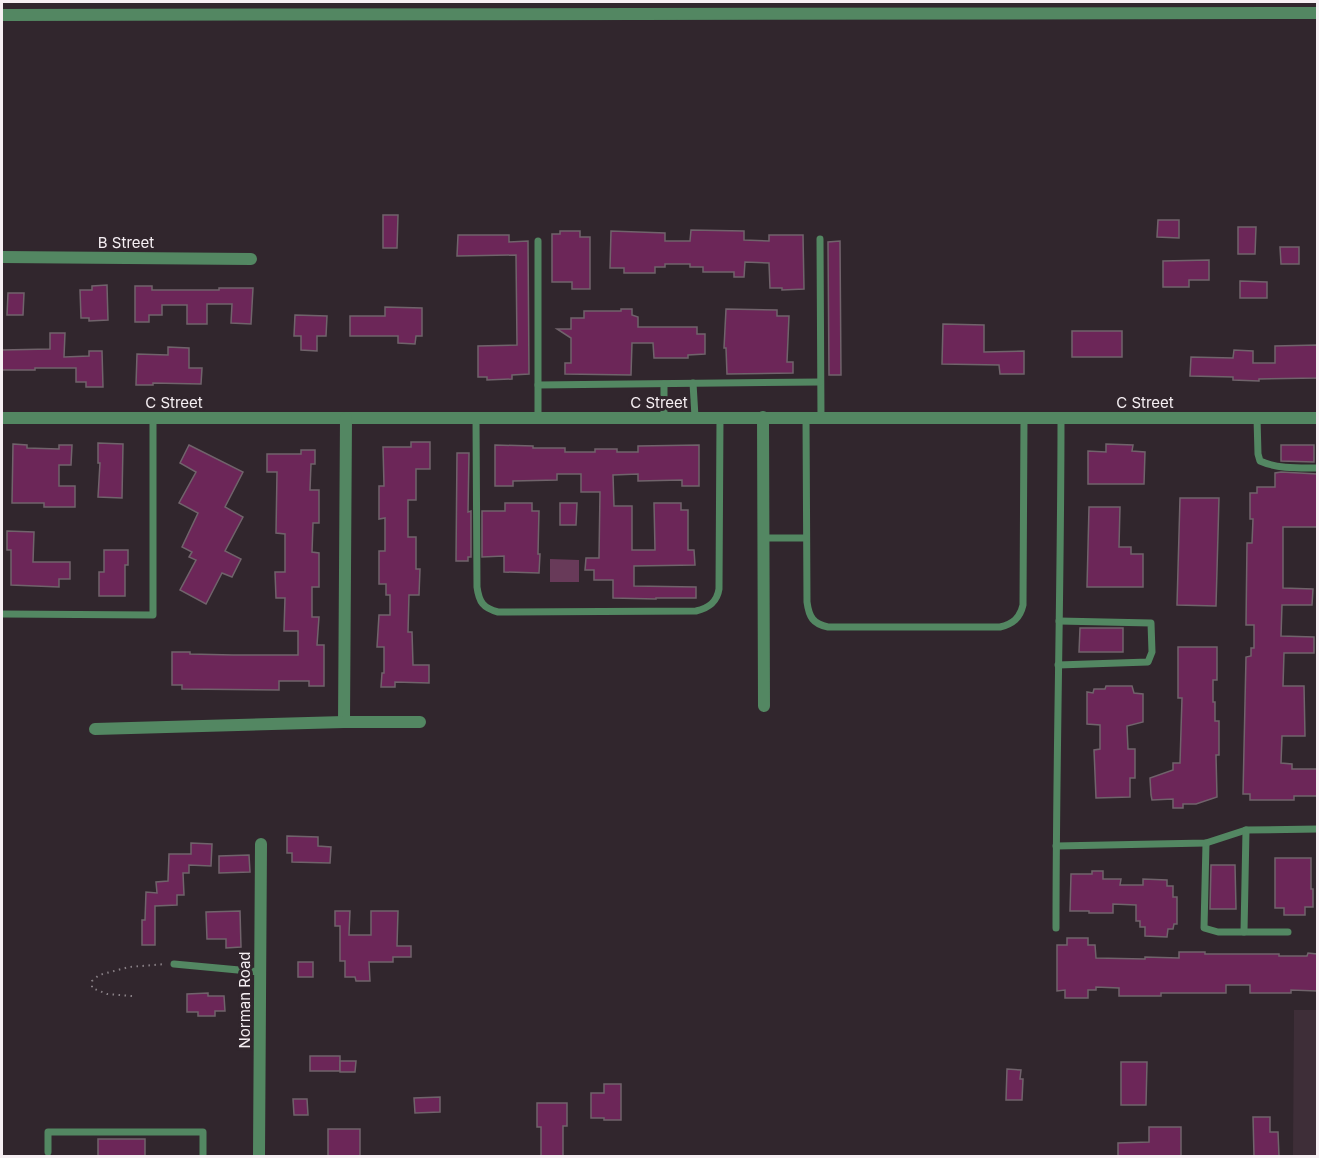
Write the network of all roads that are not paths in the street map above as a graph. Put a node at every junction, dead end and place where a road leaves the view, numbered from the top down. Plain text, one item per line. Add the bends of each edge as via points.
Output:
1 (1317, 13) edge
2 (2, 15) edge
3 (820, 239) dead end
4 (538, 241) dead end
5 (2, 257) edge
6 (251, 259) dead end
7 (820, 382) junction
8 (693, 383) junction
9 (664, 384) junction
10 (538, 385) junction
11 (694, 417) junction
12 (720, 417) junction
13 (763, 417) junction
14 (806, 417) junction
15 (821, 417) junction
16 (2, 418) edge
17 (153, 418) junction
18 (346, 418) junction
19 (476, 418) junction
20 (538, 418) junction
21 (664, 418) junction
22 (1024, 418) junction
23 (1061, 418) junction
24 (1257, 418) junction
25 (1317, 418) edge
26 (1317, 468) edge
27 (763, 538) junction
28 (806, 538) junction
29 (2, 614) edge
30 (1059, 621) junction
31 (1058, 665) junction
32 (764, 706) dead end
33 (344, 722) junction
34 (420, 722) dead end
35 (95, 729) dead end
36 (1317, 829) edge
37 (1246, 830) junction
38 (1206, 843) junction
39 (261, 844) dead end
40 (1056, 846) junction
41 (1056, 928) dead end
42 (1244, 932) junction
43 (1288, 932) dead end
44 (174, 964) road end
45 (260, 972) junction
46 (48, 1152) dead end
47 (203, 1156) edge
48 (259, 1156) edge

1 - 2 street
3 - 7 lane
4 - 10 lane
5 - 6 street, B Street
7 - 8 lane
7 - 15 lane
8 - 9 lane
8 - 11 lane
9 - 10 lane
9 - 21 lane
10 - 20 lane
11 - 12 street, C Street
11 - 21 street, C Street
12 - 13 street, C Street
12 - 19 lane via 718,596 709,607 696,611 661,612 498,612 483,604 477,587
13 - 14 street, C Street
13 - 27 street
14 - 15 street, C Street
14 - 28 lane
15 - 22 street, C Street
16 - 17 street, C Street
17 - 18 street, C Street
17 - 29 lane via 153,615
18 - 19 street, C Street
18 - 33 street
19 - 20 street, C Street
20 - 21 street, C Street
22 - 23 street, C Street
22 - 28 lane via 1023,605 1013,622 1000,627 820,625 808,612
23 - 24 street, C Street
23 - 30 lane
24 - 25 street, C Street
24 - 26 lane via 1260,461 1288,468
27 - 28 lane
27 - 32 street
30 - 31 lane
30 - 31 lane via 1151,623 1152,652 1148,662
31 - 40 lane
33 - 34 street
33 - 35 street
36 - 37 lane
37 - 38 lane
37 - 42 lane
38 - 40 lane
38 - 42 lane via 1204,928
39 - 45 street, Norman Road
40 - 41 lane
42 - 43 lane
44 - 45 lane
45 - 48 street, Norman Road
46 - 47 lane via 48,1132 203,1132

